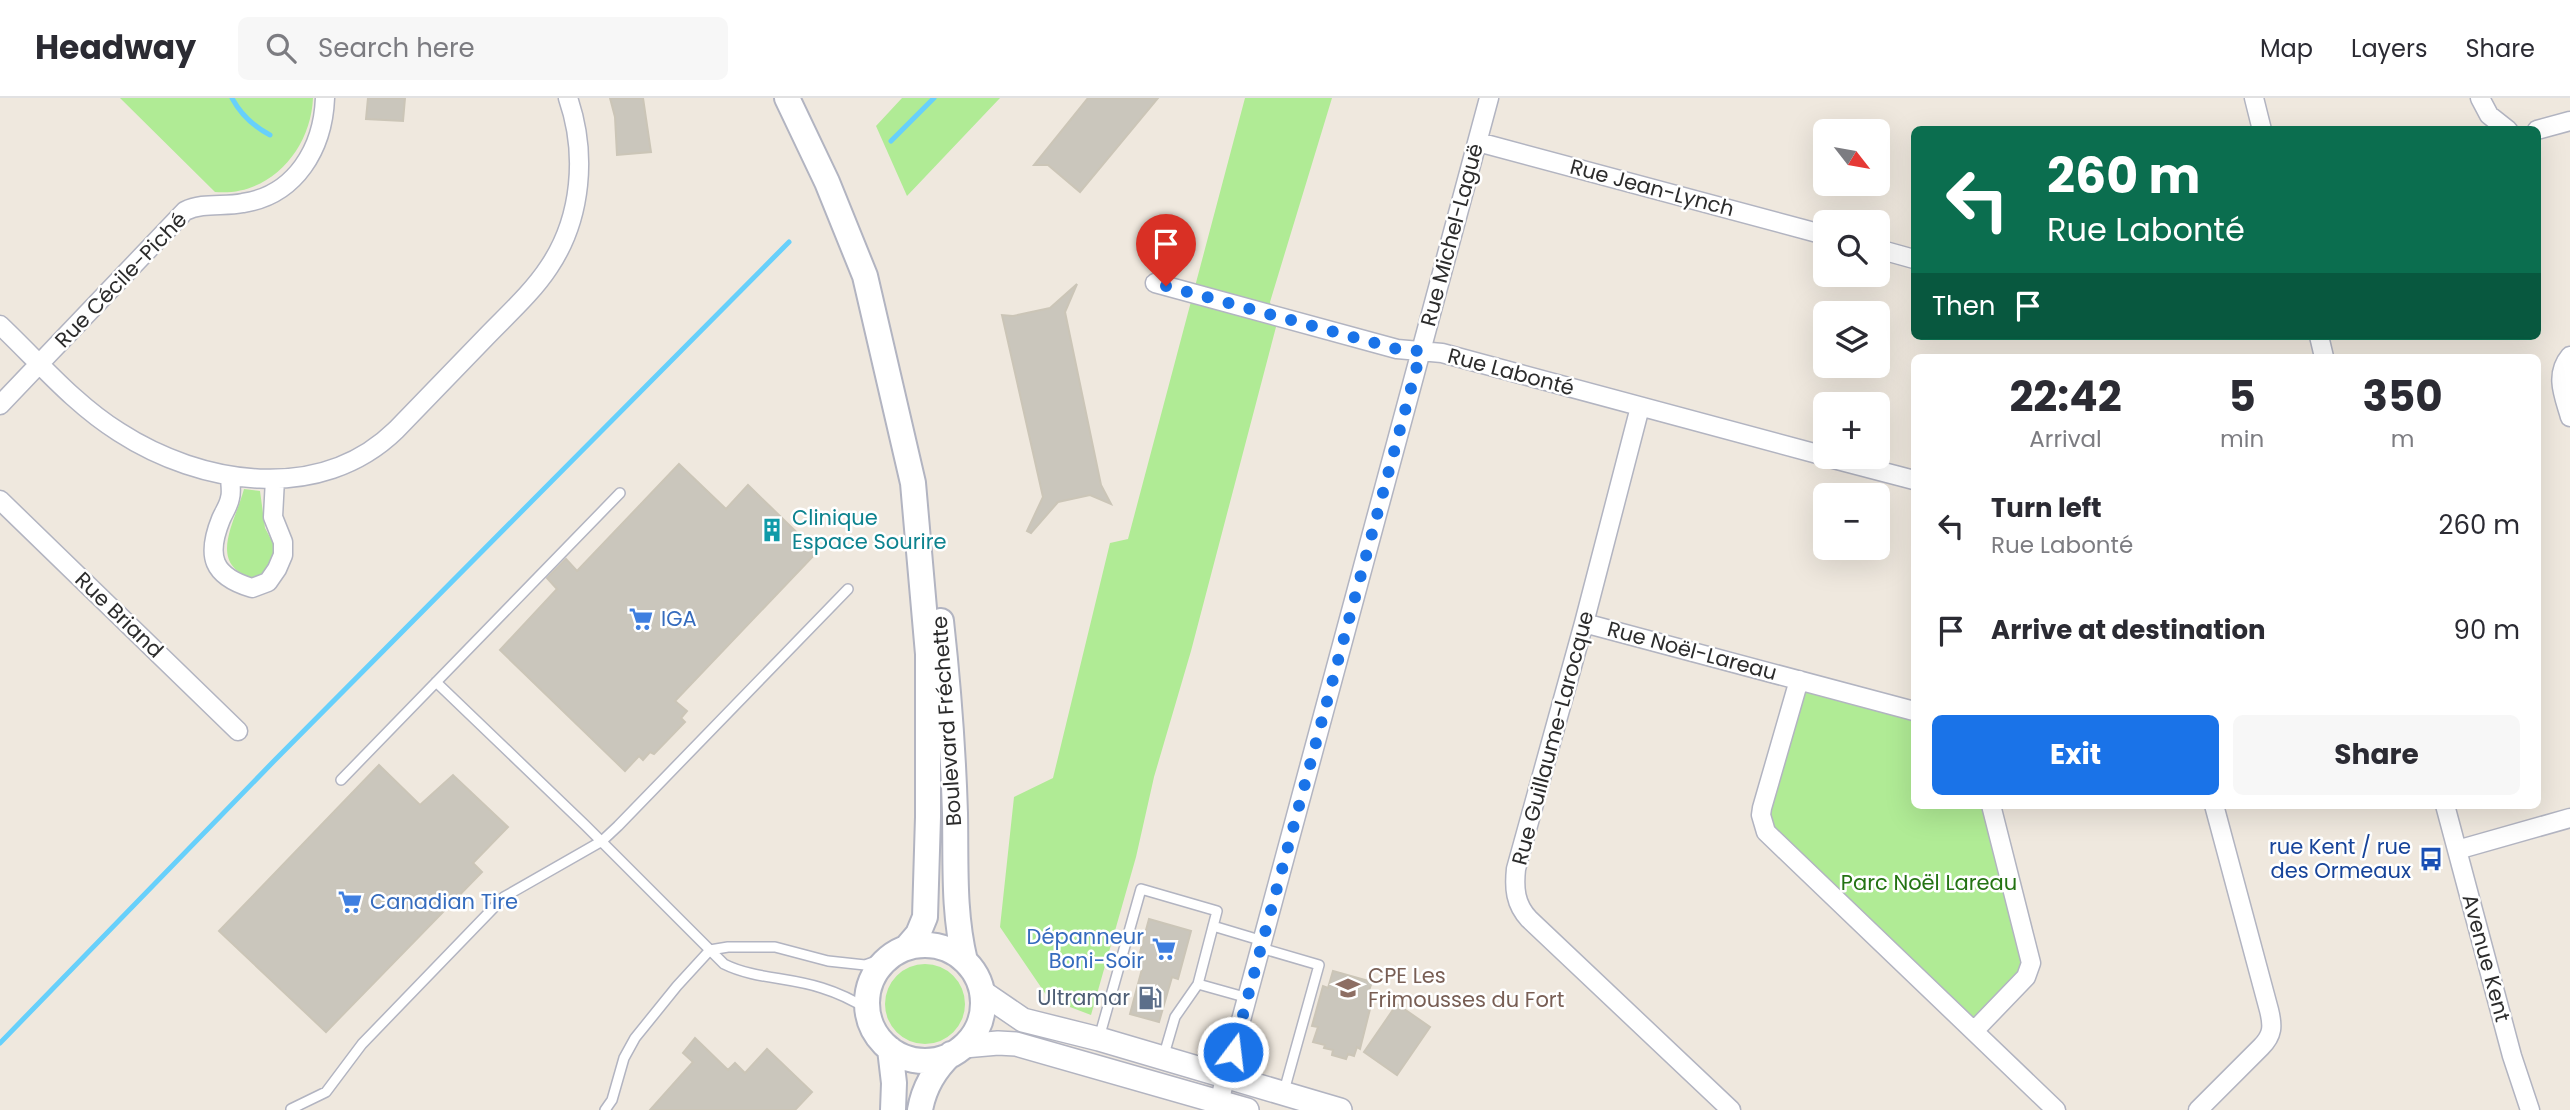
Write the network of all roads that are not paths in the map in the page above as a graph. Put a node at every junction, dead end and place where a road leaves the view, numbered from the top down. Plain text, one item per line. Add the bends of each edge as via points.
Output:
1 (325, 98) edge
2 (568, 98) edge
3 (787, 98) edge
4 (1489, 98) edge
5 (2254, 98) edge
6 (2480, 98) edge
7 (2570, 121) edge
8 (2261, 126) edge
9 (2503, 126) edge
10 (2541, 129) edge
11 (1478, 142) junction
12 (1813, 232) edge
13 (1890, 252) edge
14 (1911, 258) edge
15 (1156, 283) dead end
16 (0, 325) edge
17 (1421, 351) junction
18 (2570, 356) edge
19 (40, 364) junction
20 (0, 405) edge
21 (1640, 407) junction
22 (2570, 417) edge
23 (1813, 454) edge
24 (1872, 469) edge
25 (230, 477) junction
26 (275, 479) junction
27 (1911, 479) edge
28 (913, 483) junction
29 (620, 493) dead end
30 (0, 500) edge
31 (848, 589) dead end
32 (1584, 623) junction
33 (1799, 680) junction
34 (436, 682) junction
35 (1911, 710) edge
36 (238, 730) dead end
37 (341, 780) dead end
38 (1992, 809) edge
39 (2215, 809) edge
40 (2446, 809) edge
41 (2570, 818) edge
42 (602, 841) junction
43 (2457, 850) junction
44 (1213, 926) junction
45 (1262, 944) junction
46 (710, 950) junction
47 (900, 951) junction
48 (965, 961) junction
49 (1198, 984) junction
50 (982, 992) junction
51 (1248, 998) junction
52 (867, 1009) junction
53 (1974, 1031) junction
54 (1099, 1039) junction
55 (890, 1049) junction
56 (958, 1050) junction
57 (1163, 1058) junction
58 (1226, 1077) junction
59 (1284, 1093) junction
60 (1217, 1106) edge
61 (291, 1109) edge
62 (605, 1110) edge
63 (893, 1110) edge
64 (920, 1110) edge
65 (1247, 1110) edge
66 (1340, 1110) edge
67 (1731, 1110) edge
68 (2056, 1110) edge
69 (2198, 1110) edge
70 (2530, 1110) edge

1 - 19 street, Rue Cécile-Piché via 317,142 289,183 253,201 185,211
2 - 26 street via 579,146 576,200 560,248 541,278 377,447 337,467
3 - 28 main road, Boulevard Fréchette via 865,276
4 - 11 street, Rue Michel-Laguë
5 - 8 street
6 - 9 street via 2489,115
7 - 10 street
11 - 12 street, Rue Jean-Lynch
11 - 17 street, Rue Michel-Laguë
13 - 14 street
15 - 17 street, Rue Labonté via 1397,349
16 - 19 street
17 - 21 street, Rue Labonté
17 - 45 street, Rue Michel-Laguë
18 - 22 street via 2560,380
19 - 20 street, Rue Cécile-Piché
19 - 25 street via 118,432 176,462
21 - 23 street, Rue Labonté
21 - 32 street, Rue Guillaume-Larocque
24 - 27 street, Rue Labonté
25 - 26 street
25 - 26 street via 230,498 212,541 212,559 236,583 253,589 268,582 284,555 273,517
28 - 47 main road, Boulevard Fréchette via 928,654 928,831 925,917 918,934
28 - 48 main road, Boulevard Fréchette via 930,536 939,603 952,751 956,916
29 - 34 lane
30 - 36 street, Rue Briand
31 - 42 lane
32 - 33 street, Rue Noël-Lareau
32 - 67 street, Rue Guillaume-Larocque via 1516,869 1518,903 1529,919
33 - 35 street, Rue Noël-Lareau
33 - 53 street, Rue Noël-Lareau via 1762,808 1766,832
34 - 37 lane
34 - 42 lane
38 - 53 street via 2031,963 2026,977
39 - 69 street via 2272,1029 2261,1047
40 - 43 street, Avenue Kent
41 - 43 street
42 - 46 lane
42 - 61 lane via 504,897 362,1044 326,1092
43 - 70 street, Avenue Kent
44 - 45 lane
44 - 49 lane
44 - 54 lane via 1217,911 1141,889
45 - 51 street, Rue Michel-Laguë
45 - 59 lane via 1318,965
46 - 47 lane via 775,947 865,965
46 - 52 lane via 740,972 820,987
46 - 62 lane via 635,1038
47 - 48 main road via 934,946
47 - 52 main road via 874,974
48 - 50 main road
49 - 51 lane
49 - 57 lane via 1175,1017
50 - 54 street via 1023,1020
50 - 56 main road via 979,1024
51 - 58 street, Rue Michel-Laguë
52 - 55 main road via 876,1034
53 - 68 street, Rue Noël-Lareau
54 - 57 street
55 - 56 main road via 921,1061 941,1059
55 - 63 main road
56 - 60 street via 1016,1044
56 - 64 main road via 937,1069
57 - 58 street
58 - 59 street
58 - 60 street, Rue Michel-Laguë
59 - 66 street
60 - 65 street

